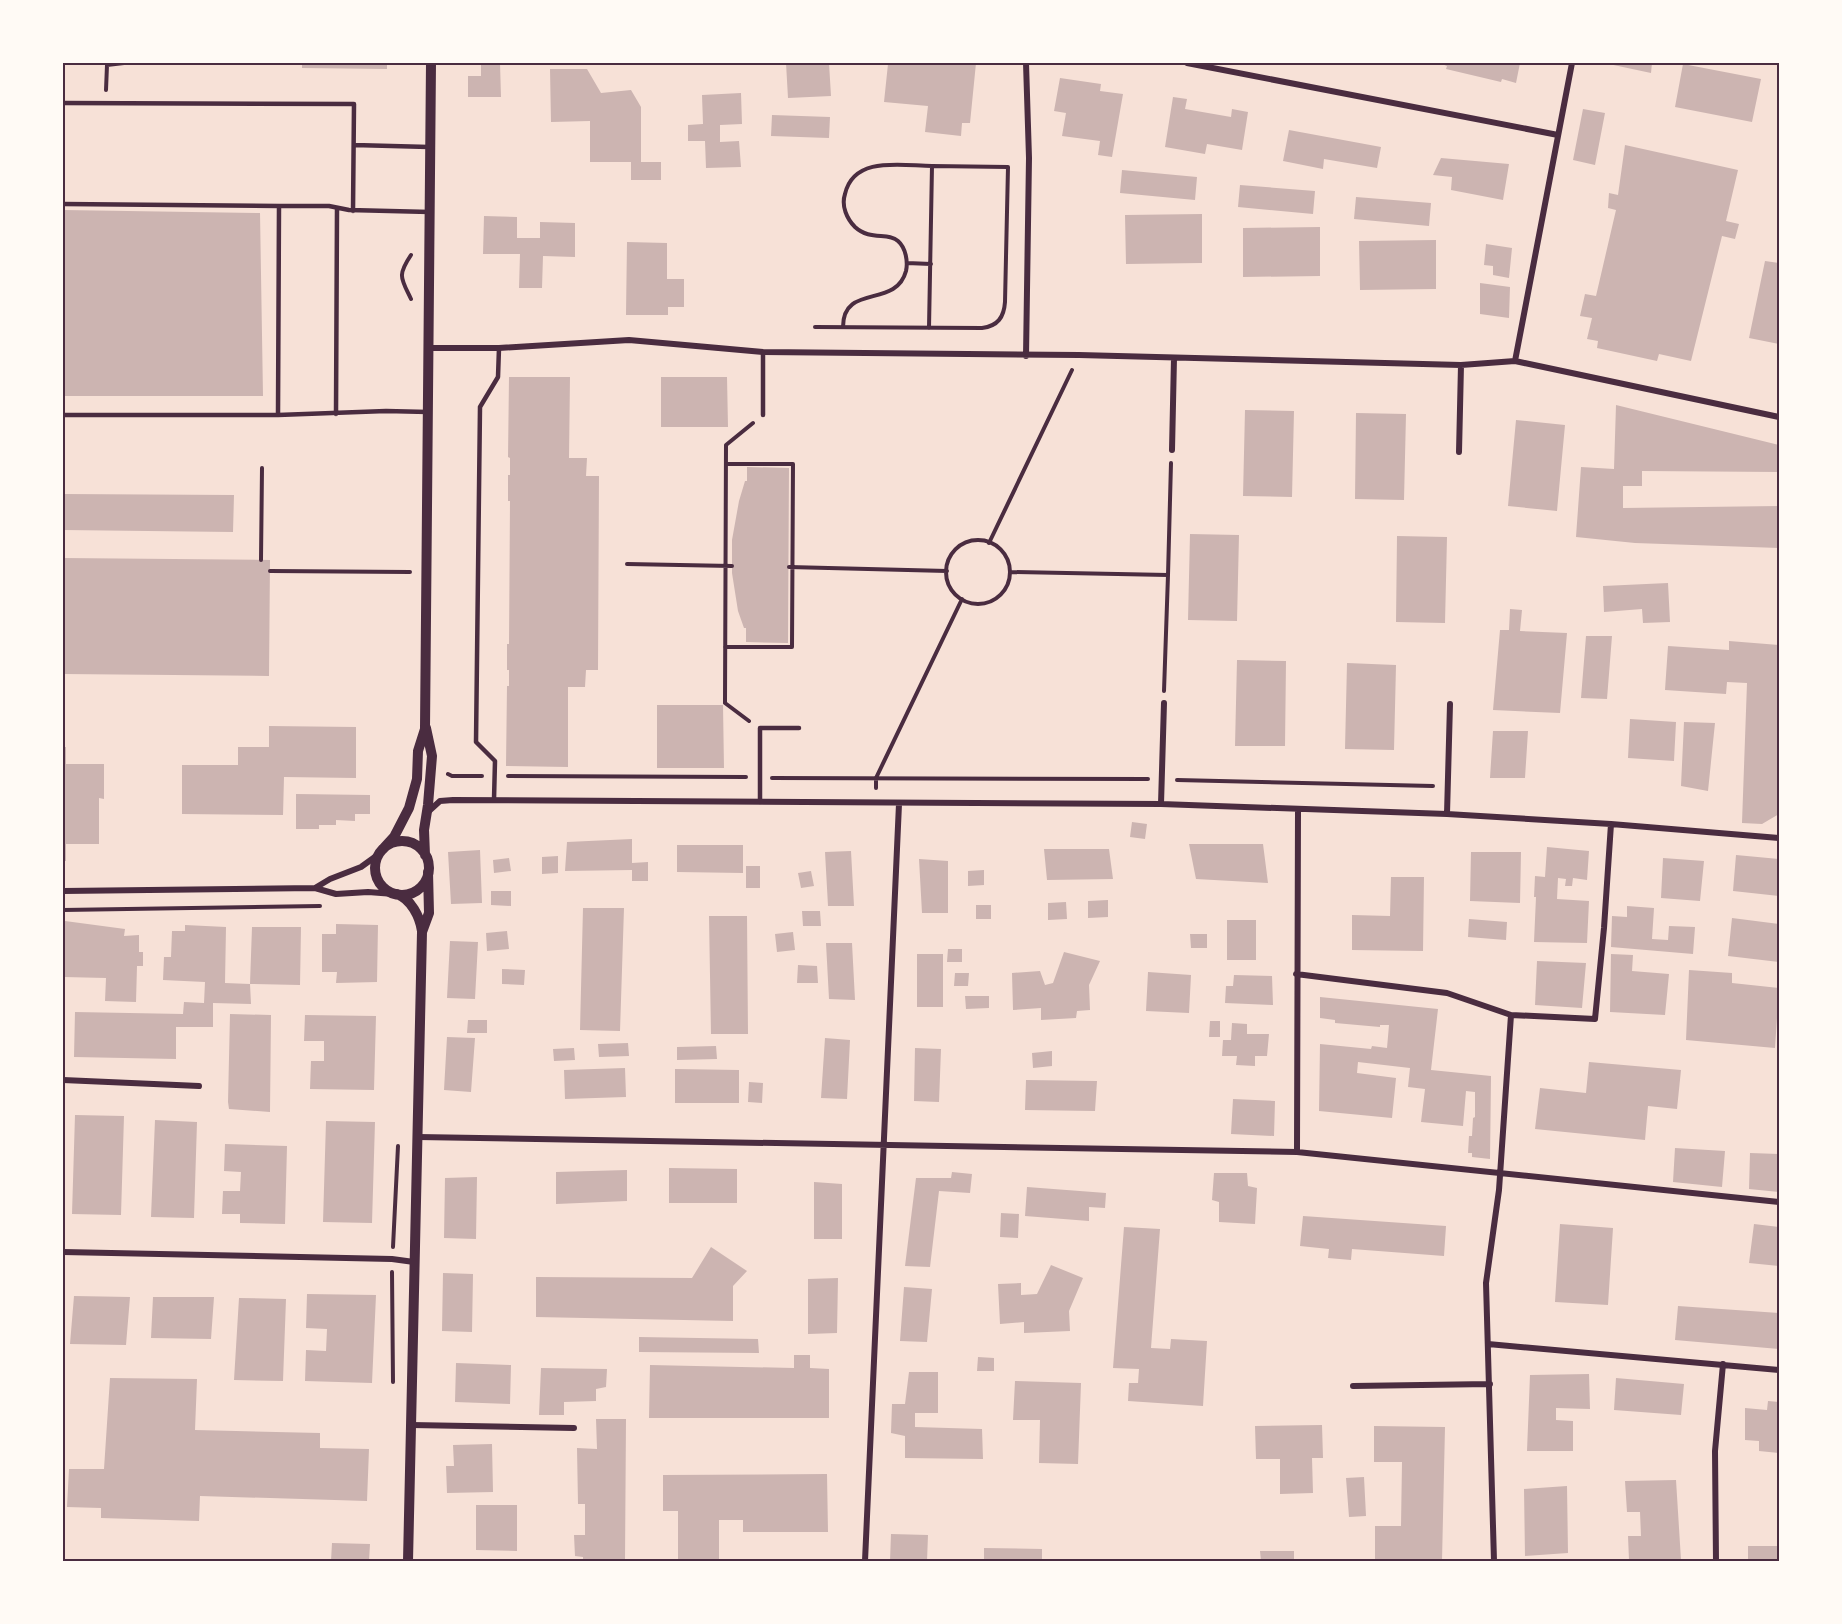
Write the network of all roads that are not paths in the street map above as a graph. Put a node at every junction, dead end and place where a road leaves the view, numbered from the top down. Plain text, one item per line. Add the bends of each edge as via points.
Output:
1 (431, 63) edge
2 (1026, 63) edge
3 (1187, 63) edge
4 (1572, 63) edge
5 (63, 103) edge
6 (1558, 135) junction
7 (354, 146) junction
8 (430, 147) junction
9 (63, 204) edge
10 (279, 206) junction
11 (337, 208) junction
12 (353, 210) junction
13 (430, 212) junction
14 (429, 348) junction
15 (499, 348) junction
16 (763, 352) junction
17 (1026, 356) junction
18 (1174, 358) junction
19 (1515, 361) junction
20 (1461, 364) junction
21 (428, 412) junction
22 (336, 414) junction
23 (63, 415) edge
24 (278, 415) junction
25 (763, 415) road end
26 (1779, 417) edge
27 (1172, 450) road end
28 (1459, 453) dead end
29 (1164, 703) road end
30 (1450, 704) dead end
31 (425, 724) junction
32 (799, 728) dead end
33 (494, 800) junction
34 (760, 802) junction
35 (899, 804) junction
36 (1161, 804) junction
37 (1298, 810) junction
38 (1447, 814) junction
39 (426, 817) junction
40 (1611, 824) junction
41 (1779, 838) edge
42 (381, 851) junction
43 (427, 867) junction
44 (311, 888) junction
45 (63, 891) edge
46 (395, 894) junction
47 (422, 932) junction
48 (1296, 974) junction
49 (1511, 1014) junction
50 (63, 1080) edge
51 (199, 1086) dead end
52 (418, 1137) junction
53 (884, 1144) junction
54 (1297, 1152) junction
55 (1499, 1174) junction
56 (1779, 1202) edge
57 (63, 1252) edge
58 (414, 1262) junction
59 (1488, 1344) junction
60 (1723, 1364) junction
61 (1779, 1370) edge
62 (1490, 1384) junction
63 (1353, 1386) dead end
64 (411, 1425) junction
65 (574, 1428) dead end
66 (408, 1561) edge
67 (865, 1561) edge
68 (1494, 1561) edge
69 (1716, 1561) edge

1 - 8 street
2 - 17 street
3 - 6 street
4 - 6 street
5 - 7 lane via 354,104
6 - 19 street
7 - 8 lane
7 - 12 lane
8 - 13 street
9 - 10 lane
10 - 11 lane
10 - 24 lane
11 - 12 lane
11 - 22 lane
12 - 13 lane
13 - 14 street
14 - 15 street
14 - 21 street
15 - 16 street via 629,340
15 - 33 lane via 498,377 480,407 476,718 476,742 495,761
16 - 17 street
16 - 25 lane
17 - 18 street
18 - 20 street
18 - 27 street
19 - 20 street
19 - 26 street
20 - 28 street
21 - 22 lane
21 - 31 street
22 - 24 lane
23 - 24 lane
29 - 36 street
30 - 38 street
31 - 39 street via 432,756
31 - 42 street via 413,799 402,823
32 - 34 lane via 760,729
33 - 34 street
33 - 39 street via 440,801
34 - 35 street
35 - 36 street
35 - 53 street
36 - 37 street
37 - 38 street
37 - 48 street
38 - 40 street
39 - 43 street via 423,836
40 - 41 street
40 - 49 street via 1595,1019
42 - 43 street via 394,843 407,842 418,848
42 - 44 street via 361,867
42 - 46 street via 375,866 377,879
43 - 46 street via 424,883 416,890
43 - 47 street via 429,913
44 - 45 street
44 - 46 street via 336,894
46 - 47 street via 410,903
47 - 52 street
48 - 49 street via 1447,993
48 - 54 street
49 - 55 street
50 - 51 street
52 - 53 street
52 - 58 street
53 - 54 street
53 - 67 street
54 - 55 street
55 - 56 street
55 - 59 street via 1487,1272
57 - 58 street via 392,1258
58 - 64 street
59 - 60 street
59 - 62 street
60 - 61 street
60 - 69 street via 1715,1451
62 - 63 street
62 - 68 street
64 - 65 street
64 - 66 street

